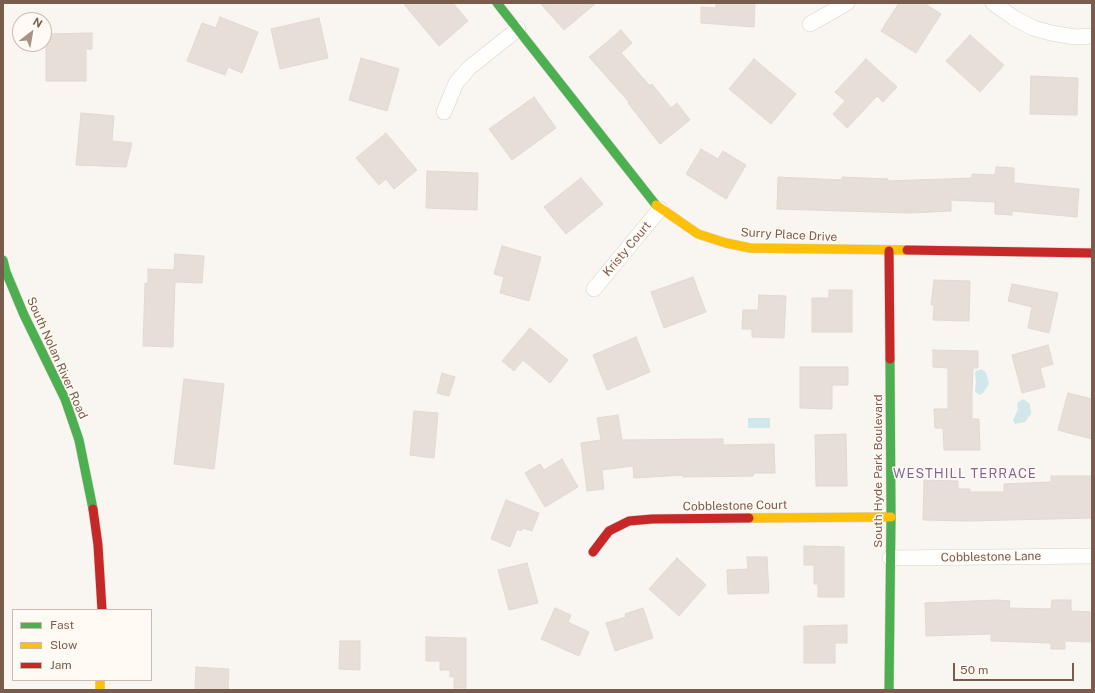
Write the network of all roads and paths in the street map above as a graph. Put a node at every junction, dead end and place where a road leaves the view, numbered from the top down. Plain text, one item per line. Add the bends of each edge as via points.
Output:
1 (497, 3) edge
2 (846, 3) edge
3 (993, 3) edge
4 (810, 24) dead end
5 (518, 29) junction
6 (1092, 36) edge
7 (444, 112) dead end
8 (660, 209) junction
9 (889, 251) junction
10 (1092, 253) edge
11 (3, 260) edge
12 (594, 289) dead end
13 (891, 517) junction
14 (593, 552) dead end
15 (1092, 556) edge
16 (890, 558) junction
17 (102, 609) edge
18 (889, 690) edge

1 - 5 street, Surry Place Drive
2 - 4 street
3 - 6 street via 1033,28 1069,36
5 - 7 street via 469,68 456,84
5 - 8 street, Surry Place Drive
8 - 9 street, Surry Place Drive via 698,234 750,248
8 - 12 street, Kristy Court
9 - 10 street, Surry Place Drive
9 - 13 street, South Hyde Park Boulevard
11 - 17 street, South Nolan River Road via 24,315 65,399 79,440 91,491
13 - 14 street, Cobblestone Court via 629,521 609,531
13 - 16 street, South Hyde Park Boulevard
15 - 16 street, Cobblestone Lane
16 - 18 street, South Hyde Park Boulevard

